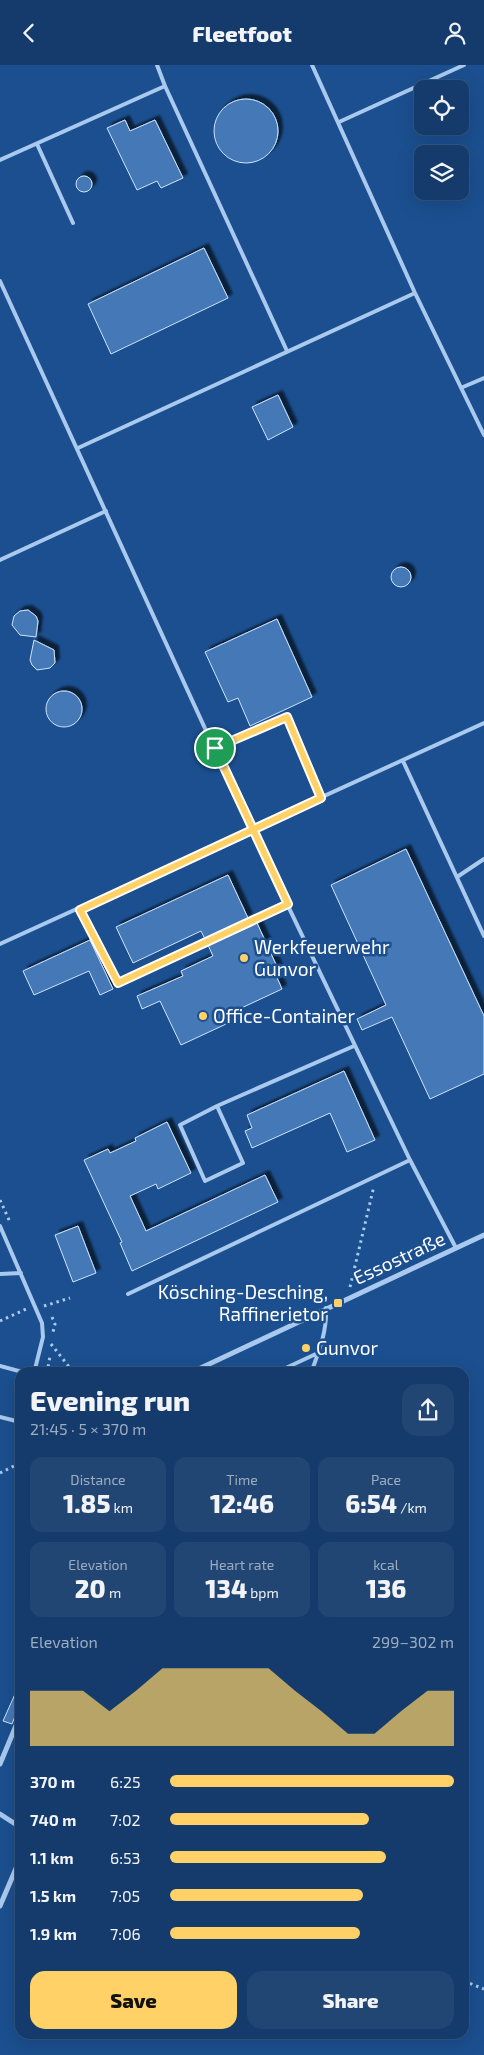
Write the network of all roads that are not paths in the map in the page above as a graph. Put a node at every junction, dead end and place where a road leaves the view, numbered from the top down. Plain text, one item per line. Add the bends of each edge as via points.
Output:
1 (157, 65) edge
2 (312, 65) edge
3 (464, 65) edge
4 (165, 86) junction
5 (338, 121) junction
6 (37, 144) junction
7 (0, 160) edge
8 (73, 223) dead end
9 (0, 281) edge
10 (415, 293) junction
11 (287, 351) junction
12 (484, 378) edge
13 (463, 387) junction
14 (484, 435) edge
15 (78, 448) junction
16 (106, 511) junction
17 (0, 560) edge
18 (484, 723) edge
19 (215, 748) junction
20 (403, 761) junction
21 (321, 798) junction
22 (252, 831) junction
23 (484, 859) edge
24 (457, 877) junction
25 (288, 904) junction
26 (80, 910) junction
27 (484, 936) edge
28 (0, 944) edge
29 (354, 1046) junction
30 (217, 1106) junction
31 (410, 1160) junction
32 (0, 1226) edge
33 (484, 1235) edge
34 (456, 1248) junction
35 (21, 1273) junction
36 (0, 1274) edge
37 (128, 1293) dead end
38 (326, 1308) junction
39 (318, 1353) junction
40 (0, 1366) edge
41 (36, 1367) edge
42 (203, 1367) edge
43 (288, 1367) edge
44 (312, 1367) edge
45 (15, 1370) edge
46 (0, 1417) edge
47 (15, 1421) edge
48 (15, 1728) edge
49 (0, 1764) edge
50 (0, 1814) edge
51 (15, 1824) edge
52 (15, 1871) edge
53 (0, 1906) edge

1 - 4 lane
2 - 5 lane
3 - 5 lane
4 - 6 lane
4 - 11 lane
5 - 10 lane
6 - 7 lane
6 - 8 lane
9 - 15 lane
10 - 11 lane
10 - 13 lane
11 - 15 lane
12 - 13 lane
13 - 14 lane
15 - 16 lane
16 - 17 lane
16 - 19 lane
18 - 20 lane
19 - 21 lane via 287,717
19 - 22 lane
20 - 21 lane
20 - 24 lane
21 - 22 lane
22 - 25 lane
22 - 26 lane
23 - 24 lane
24 - 27 lane
25 - 26 lane via 118,983
25 - 29 lane
26 - 28 lane
29 - 30 lane
29 - 31 lane
30 - 30 lane via 180,1125 205,1181 243,1163
31 - 34 lane
31 - 37 lane
32 - 35 lane
33 - 34 street, Essostraße
34 - 38 street, Essostraße
35 - 36 lane
35 - 41 lane via 42,1323 43,1337
38 - 39 lane via 327,1324
38 - 42 street, Essostraße
39 - 43 lane
39 - 44 lane
40 - 45 lane
46 - 47 lane
48 - 49 street
50 - 51 street
52 - 53 street

